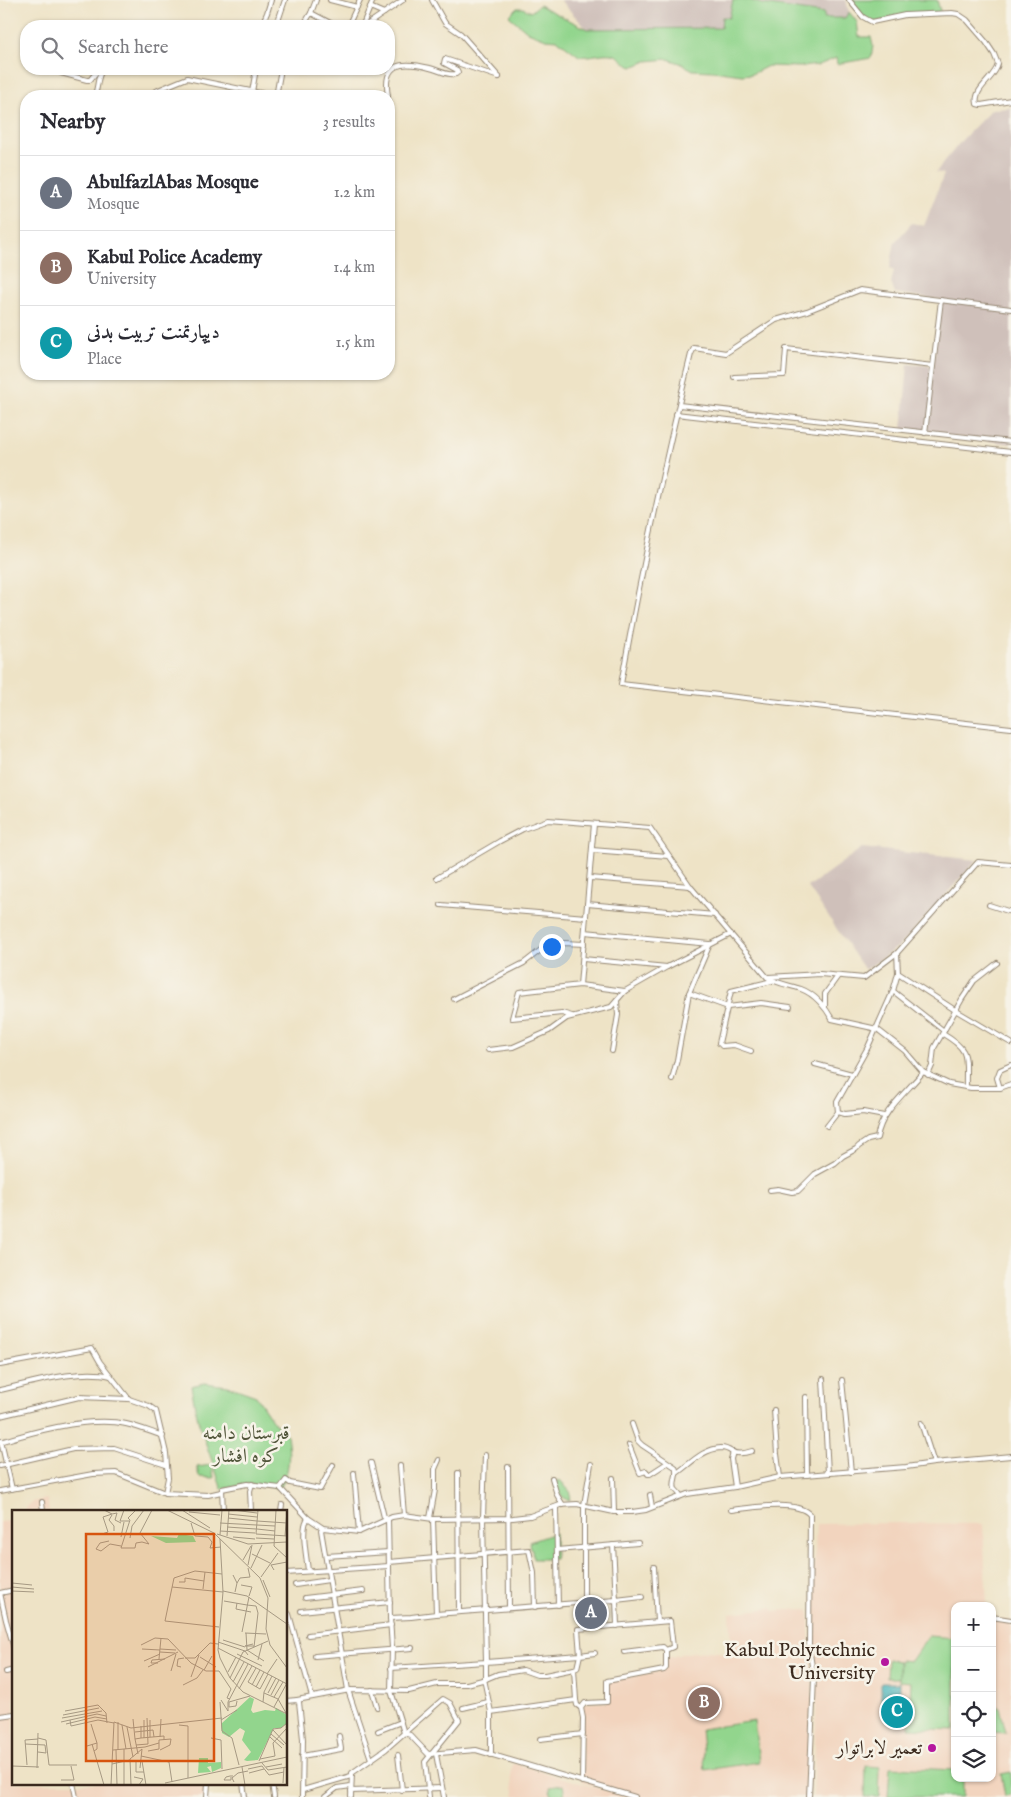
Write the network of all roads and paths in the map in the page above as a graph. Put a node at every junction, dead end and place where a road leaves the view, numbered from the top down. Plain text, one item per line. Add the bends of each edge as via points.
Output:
1 (271, 0) edge
2 (285, 0) edge
3 (316, 0) edge
4 (330, 0) edge
5 (360, 0) edge
6 (374, 0) edge
7 (403, 0) edge
8 (432, 0) edge
9 (849, 0) edge
10 (356, 7) junction
11 (370, 7) junction
12 (311, 13) junction
13 (384, 13) junction
14 (263, 20) edge
15 (278, 20) edge
16 (307, 20) edge
17 (324, 20) edge
18 (351, 20) edge
19 (365, 20) edge
20 (374, 20) edge
21 (395, 68) edge
22 (68, 75) edge
23 (94, 75) edge
24 (99, 75) edge
25 (255, 75) edge
26 (280, 75) edge
27 (388, 75) edge
28 (97, 90) edge
29 (158, 90) edge
30 (243, 90) edge
31 (252, 90) edge
32 (277, 90) edge
33 (388, 90) edge
34 (1011, 100) edge
35 (941, 300) junction
36 (1011, 308) edge
37 (933, 366) junction
38 (734, 377) dead end
39 (679, 405) junction
40 (676, 414) junction
41 (926, 433) junction
42 (1011, 442) edge
43 (1011, 452) edge
44 (1011, 728) edge
45 (594, 824) junction
46 (592, 850) junction
47 (668, 856) junction
48 (1011, 865) edge
49 (437, 878) dead end
50 (590, 878) junction
51 (690, 886) junction
52 (588, 904) junction
53 (441, 905) dead end
54 (989, 905) dead end
55 (1011, 912) edge
56 (715, 915) junction
57 (586, 917) junction
58 (585, 932) junction
59 (730, 934) junction
60 (584, 944) junction
61 (710, 944) junction
62 (897, 953) junction
63 (583, 959) junction
64 (997, 963) dead end
65 (667, 967) junction
66 (898, 973) junction
67 (838, 976) junction
68 (767, 977) junction
69 (773, 981) junction
70 (580, 985) junction
71 (625, 991) junction
72 (893, 991) junction
73 (690, 993) junction
74 (454, 999) dead end
75 (617, 1001) junction
76 (728, 1006) junction
77 (790, 1007) dead end
78 (825, 1007) junction
79 (955, 1010) junction
80 (575, 1016) junction
81 (877, 1029) junction
82 (943, 1032) junction
83 (1011, 1044) edge
84 (488, 1050) dead end
85 (612, 1050) dead end
86 (751, 1051) dead end
87 (815, 1064) dead end
88 (1011, 1065) edge
89 (923, 1072) junction
90 (852, 1074) junction
91 (928, 1075) junction
92 (672, 1079) dead end
93 (1011, 1084) edge
94 (966, 1087) junction
95 (1000, 1088) junction
96 (838, 1112) junction
97 (884, 1116) junction
98 (827, 1126) dead end
99 (770, 1190) dead end
100 (0, 1365) edge
101 (112, 1376) junction
102 (823, 1379) dead end
103 (842, 1380) dead end
104 (0, 1390) edge
105 (806, 1397) dead end
106 (129, 1399) junction
107 (774, 1410) dead end
108 (0, 1416) edge
109 (921, 1423) dead end
110 (632, 1424) dead end
111 (163, 1436) junction
112 (1, 1441) edge
113 (629, 1445) dead end
114 (752, 1451) dead end
115 (733, 1452) junction
116 (485, 1455) dead end
117 (1011, 1456) edge
118 (439, 1460) dead end
119 (371, 1463) dead end
120 (668, 1463) junction
121 (934, 1463) junction
122 (7, 1464) junction
123 (591, 1464) dead end
124 (166, 1465) junction
125 (333, 1465) dead end
126 (0, 1466) edge
127 (400, 1466) dead end
128 (508, 1467) dead end
129 (852, 1472) junction
130 (354, 1473) dead end
131 (458, 1473) dead end
132 (677, 1473) junction
133 (828, 1473) junction
134 (807, 1474) junction
135 (780, 1477) junction
136 (552, 1478) dead end
137 (613, 1478) dead end
138 (252, 1484) junction
139 (735, 1487) junction
140 (12, 1488) junction
141 (280, 1488) junction
142 (0, 1491) edge
143 (165, 1493) junction
144 (221, 1494) junction
145 (650, 1495) dead end
146 (681, 1496) junction
147 (42, 1502) dead end
148 (563, 1505) junction
149 (282, 1506) dead end
150 (584, 1506) junction
151 (556, 1507) junction
152 (652, 1508) junction
153 (43, 1510) edge
154 (222, 1510) edge
155 (251, 1510) edge
156 (281, 1510) edge
157 (731, 1510) dead end
158 (614, 1512) junction
159 (404, 1515) junction
160 (508, 1517) junction
161 (308, 1518) junction
162 (458, 1518) junction
163 (483, 1518) junction
164 (388, 1519) junction
165 (432, 1519) junction
166 (323, 1528) junction
167 (358, 1532) junction
168 (638, 1543) dead end
169 (613, 1545) junction
170 (584, 1548) junction
171 (557, 1550) junction
172 (508, 1551) junction
173 (389, 1552) junction
174 (484, 1554) junction
175 (326, 1556) junction
176 (458, 1556) junction
177 (435, 1558) junction
178 (389, 1564) junction
179 (654, 1567) dead end
180 (328, 1570) junction
181 (308, 1571) junction
182 (288, 1573) edge
183 (329, 1580) junction
184 (296, 1585) dead end
185 (363, 1591) dead end
186 (0, 1594) edge
187 (331, 1594) junction
188 (642, 1597) dead end
189 (305, 1598) dead end
190 (616, 1600) junction
191 (390, 1602) junction
192 (584, 1602) junction
193 (558, 1605) junction
194 (535, 1606) junction
195 (333, 1608) junction
196 (509, 1608) junction
197 (485, 1610) junction
198 (301, 1611) dead end
199 (459, 1612) junction
200 (288, 1614) edge
201 (436, 1614) junction
202 (390, 1618) junction
203 (996, 1618) edge
204 (1011, 1620) edge
205 (657, 1622) junction
206 (391, 1625) junction
207 (617, 1626) junction
208 (337, 1631) junction
209 (308, 1635) dead end
210 (12, 1640) edge
211 (392, 1648) junction
212 (412, 1648) dead end
213 (666, 1650) junction
214 (624, 1652) dead end
215 (595, 1653) dead end
216 (342, 1654) junction
217 (580, 1655) junction
218 (314, 1656) dead end
219 (486, 1662) junction
220 (391, 1668) junction
221 (574, 1669) junction
222 (12, 1670) edge
223 (6, 1672) dead end
224 (485, 1679) junction
225 (348, 1690) junction
226 (372, 1690) junction
227 (391, 1691) junction
228 (312, 1697) junction
229 (297, 1700) junction
230 (576, 1700) junction
231 (288, 1701) edge
232 (488, 1702) junction
233 (378, 1707) dead end
234 (463, 1708) dead end
235 (581, 1708) junction
236 (491, 1712) junction
237 (401, 1722) junction
238 (378, 1731) dead end
239 (404, 1732) junction
240 (583, 1734) junction
241 (339, 1736) dead end
242 (540, 1739) dead end
243 (436, 1754) junction
244 (398, 1755) dead end
245 (429, 1755) junction
246 (491, 1755) junction
247 (302, 1756) junction
248 (371, 1760) junction
249 (351, 1776) junction
250 (582, 1782) junction
251 (73, 1784) edge
252 (208, 1784) edge
253 (243, 1784) edge
254 (272, 1784) edge
255 (351, 1786) junction
256 (442, 1788) junction
257 (428, 1789) junction
258 (302, 1790) junction
259 (394, 1790) junction
260 (402, 1790) junction
261 (351, 1791) junction
262 (76, 1797) edge
263 (207, 1797) edge
264 (245, 1797) edge
265 (274, 1797) edge
266 (302, 1797) edge
267 (325, 1797) edge
268 (351, 1797) edge
269 (394, 1797) edge
270 (428, 1797) edge
271 (444, 1797) edge
272 (636, 1797) edge
273 (809, 1797) edge

1 - 14 street
2 - 15 street
3 - 12 street
4 - 10 street
5 - 10 street
6 - 11 street
7 - 13 street
8 - 21 street via 445,23 461,34 499,77 445,59 444,63 457,70 456,74 405,64
9 - 34 street via 863,17 872,22 905,15 952,13 962,16 986,42 998,64 976,96 977,104
10 - 18 street
11 - 13 street
11 - 19 street
12 - 16 street
12 - 17 street
13 - 20 street
22 - 23 street via 90,80
24 - 28 street
25 - 31 street
26 - 32 street
27 - 33 street
29 - 30 street via 187,78
35 - 36 street
35 - 37 street
35 - 39 street via 860,290 776,320 726,353 694,348
37 - 38 street via 786,349 784,374
37 - 41 street
39 - 40 street
39 - 41 street
40 - 43 street
40 - 44 street via 621,684
41 - 42 street
45 - 46 street
45 - 47 street via 650,828
45 - 49 street via 545,820 500,841
46 - 47 street
46 - 50 street
47 - 51 street
48 - 62 street via 978,862
50 - 51 street
50 - 52 street
51 - 56 street
52 - 56 street
52 - 57 street
53 - 57 street
54 - 55 street
56 - 59 street
57 - 58 street
58 - 60 street
58 - 61 street
59 - 61 street
59 - 68 street
60 - 63 street
60 - 74 street via 547,945 524,963
61 - 65 street
61 - 73 street
62 - 66 street
62 - 67 street via 864,978
63 - 65 street
63 - 70 street
64 - 79 street via 974,981
65 - 71 street
66 - 72 street
66 - 79 street
67 - 68 street
67 - 78 street via 825,994
68 - 69 street
69 - 76 street via 732,989
69 - 78 street via 804,990
70 - 71 street
70 - 80 street via 519,992 512,1017
71 - 75 street
72 - 81 street
72 - 82 street
73 - 76 street
73 - 92 street
75 - 80 street via 611,1008
75 - 85 street
76 - 77 street via 761,1003
76 - 86 street via 719,1043
78 - 81 street via 832,1019
79 - 82 street
79 - 83 street
80 - 84 street via 514,1047
81 - 89 street
81 - 90 street
82 - 91 street via 934,1048
82 - 94 street via 956,1042 966,1057
87 - 90 street
88 - 95 street via 1000,1070 997,1078
89 - 91 street
89 - 97 street
90 - 96 street via 837,1102
91 - 94 street
93 - 95 street
94 - 95 street
96 - 97 street
96 - 98 street
97 - 99 street via 877,1138 868,1140 814,1174 798,1191
100 - 101 street via 92,1348
101 - 104 street via 99,1373 52,1378
101 - 106 street
102 - 133 street
103 - 129 street
105 - 134 street
106 - 108 street via 79,1397
106 - 111 street via 156,1411
107 - 135 street
109 - 121 street
110 - 120 street via 638,1441
111 - 112 street via 126,1424 105,1422 48,1429
111 - 124 street
112 - 122 street
113 - 120 street via 640,1473 646,1471 650,1474
114 - 115 street
115 - 132 street via 721,1448 708,1451
115 - 139 street
116 - 163 street
117 - 121 street
118 - 165 street via 435,1469
119 - 164 street via 384,1517
120 - 132 street via 675,1467
121 - 129 street
122 - 124 street via 73,1449 114,1448
122 - 126 street
122 - 140 street
123 - 150 street
124 - 143 street
125 - 141 street via 320,1488 286,1480
127 - 159 street
128 - 160 street
129 - 133 street
130 - 167 street
131 - 162 street
132 - 146 street via 674,1483
133 - 134 street
134 - 135 street
135 - 139 street
136 - 148 street
137 - 158 street
138 - 141 street
138 - 144 street via 222,1489
138 - 155 street
139 - 146 street
140 - 142 street
140 - 143 street via 109,1473
141 - 161 street
143 - 144 street
144 - 154 street
145 - 152 street
146 - 152 street
147 - 153 street
148 - 150 street
148 - 151 street
149 - 156 street
150 - 158 street
150 - 170 street
151 - 160 street via 524,1518
151 - 171 street
152 - 158 street
157 - 273 street via 778,1506 802,1508 810,1515 809,1648 814,1684
159 - 164 street
159 - 165 street
160 - 163 street
160 - 172 street
161 - 166 street
161 - 181 street via 304,1530
162 - 163 street
162 - 165 street
162 - 176 street
163 - 174 street
164 - 167 street
164 - 173 street
165 - 177 street
166 - 167 street
166 - 175 street
168 - 169 street
169 - 170 street
169 - 190 street
170 - 171 street
170 - 192 street
171 - 193 street
172 - 174 street
172 - 194 street via 529,1550 534,1573
172 - 196 street
173 - 175 street
173 - 178 street
174 - 176 street
174 - 197 street
175 - 180 street
176 - 177 street
176 - 199 street
177 - 178 street
177 - 201 street
178 - 180 street
178 - 191 street
179 - 205 street
180 - 181 street
180 - 183 street
181 - 182 street
183 - 184 street
183 - 187 street
185 - 187 street
186 - 210 street
187 - 189 street
187 - 195 street
188 - 190 street
190 - 192 street
190 - 207 street
191 - 195 street
191 - 202 street
192 - 193 street
193 - 194 street
194 - 196 street
195 - 198 street
195 - 208 street
196 - 197 street
197 - 199 street
197 - 219 street
199 - 201 street
200 - 228 street
201 - 202 street
202 - 206 street
203 - 204 street
205 - 207 street
205 - 213 street via 670,1621 673,1647
206 - 208 street
206 - 211 street
207 - 217 street via 578,1629
208 - 209 street
208 - 216 street
211 - 212 street
211 - 216 street
211 - 220 street
213 - 214 street via 663,1647
213 - 235 street via 664,1670 606,1682 607,1702 585,1703
215 - 217 street
216 - 218 street
216 - 225 street
217 - 219 street
217 - 221 street
219 - 220 street
219 - 224 street
220 - 227 street
221 - 224 street via 544,1675 523,1670
221 - 230 street
222 - 223 street
224 - 227 street via 467,1684 437,1684 409,1691
224 - 232 street
225 - 226 street
225 - 228 street
225 - 248 street
226 - 227 street
226 - 233 street
227 - 237 street
228 - 229 street
229 - 231 street
229 - 247 street via 303,1739
230 - 235 street via 576,1705
230 - 236 street
232 - 234 street
232 - 236 street
235 - 240 street
236 - 246 street
237 - 238 street
237 - 239 street
239 - 245 street
239 - 245 street via 443,1699 450,1703 459,1720
239 - 248 street
240 - 242 street
240 - 250 street
241 - 247 street via 341,1749
243 - 245 street
243 - 246 street via 476,1750
243 - 256 street
244 - 260 street
245 - 257 street via 425,1764
246 - 250 street
247 - 258 street
248 - 249 street
249 - 255 street
249 - 258 street
250 - 272 street
251 - 262 street
252 - 263 street
253 - 264 street
254 - 265 street
255 - 261 street
255 - 267 street via 337,1788
256 - 257 street
256 - 271 street
257 - 260 street
257 - 270 street
258 - 266 street
259 - 260 street
259 - 261 street
259 - 269 street
261 - 268 street

